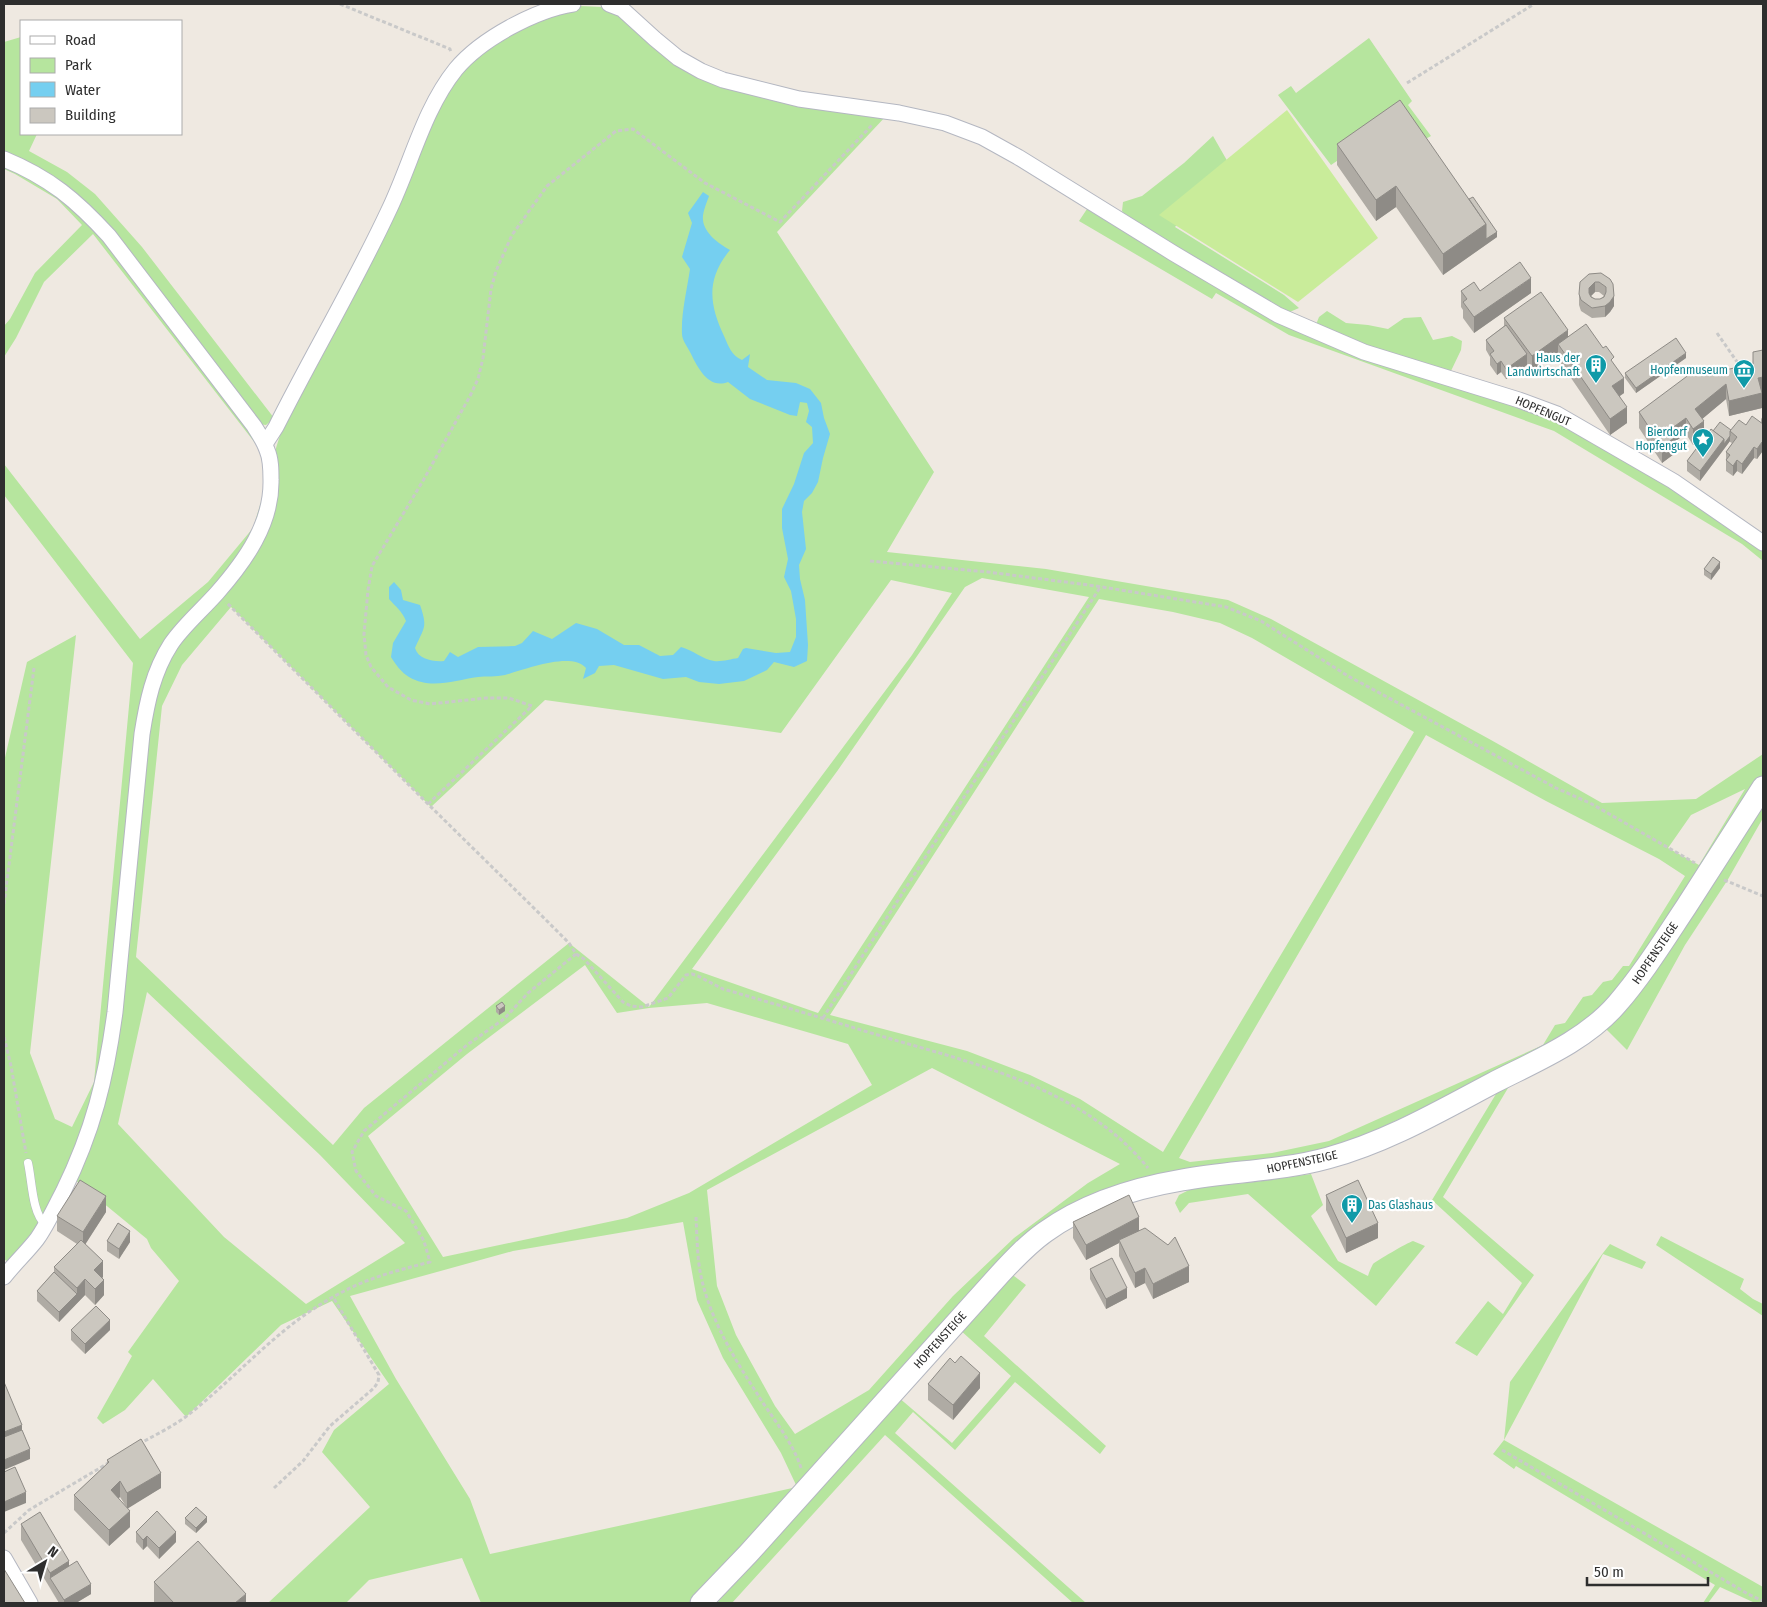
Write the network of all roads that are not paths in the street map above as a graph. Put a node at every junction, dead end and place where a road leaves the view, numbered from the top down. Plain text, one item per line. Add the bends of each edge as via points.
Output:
1 (573, 4) edge
2 (609, 4) edge
3 (4, 159) edge
4 (265, 444) junction
5 (1763, 543) edge
6 (1763, 787) edge
7 (28, 1163) road end
8 (45, 1224) junction
9 (4, 1277) edge
10 (4, 1558) edge
11 (30, 1603) edge
12 (701, 1603) edge

1 - 4 street via 532,17 480,46 457,67 440,90 368,254
2 - 5 street, HOPFENGUT via 622,9 678,58 708,74 799,99 944,123 982,137 1278,314 1364,352 1556,414 1672,481
3 - 4 street via 55,185 88,213 109,236
4 - 8 street via 271,466 271,495 268,511 251,549 171,644 156,672 147,699 110,1052 92,1125
6 - 12 street, HOPFENSTEIGE via 1661,944 1616,1006 1590,1029 1568,1044 1428,1117 1353,1150 1287,1167 1160,1184 1095,1205 1046,1231 1000,1274
7 - 8 lane via 36,1210
8 - 9 street
10 - 11 street

